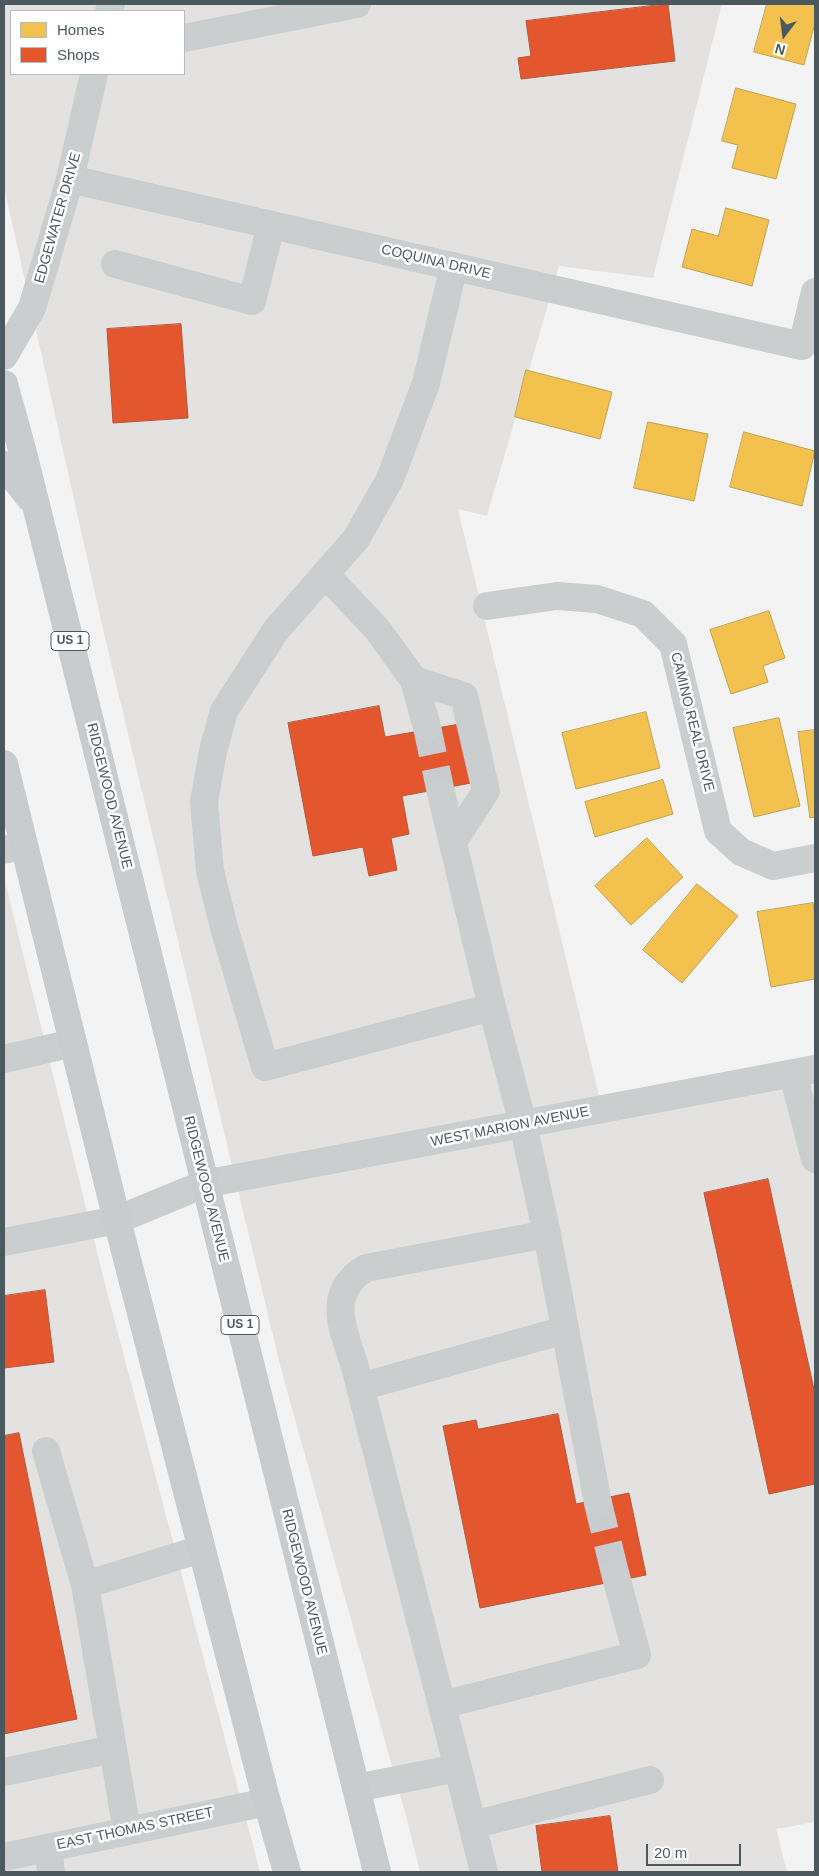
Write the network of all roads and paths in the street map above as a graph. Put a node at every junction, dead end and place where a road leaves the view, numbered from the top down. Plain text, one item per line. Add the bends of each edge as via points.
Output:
1 (357, 4) edge
2 (185, 38) edge
3 (94, 75) edge
4 (70, 179) junction
5 (272, 225) junction
6 (115, 264) dead end
7 (454, 266) junction
8 (815, 292) edge
9 (4, 356) edge
10 (4, 384) edge
11 (4, 465) edge
12 (36, 505) junction
13 (324, 574) junction
14 (487, 606) dead end
15 (414, 680) junction
16 (427, 727) tunnel mouth
17 (4, 764) edge
18 (441, 793) tunnel mouth
19 (453, 842) junction
20 (14, 847) edge
21 (815, 858) edge
22 (492, 1007) junction
23 (73, 1043) junction
24 (4, 1059) edge
25 (804, 1072) edge
26 (522, 1124) junction
27 (815, 1159) edge
28 (204, 1184) junction
29 (116, 1220) junction
30 (547, 1234) junction
31 (4, 1242) edge
32 (565, 1330) junction
33 (360, 1388) junction
34 (46, 1451) dead end
35 (598, 1504) tunnel mouth
36 (201, 1549) junction
37 (615, 1573) tunnel mouth
38 (85, 1585) junction
39 (442, 1705) junction
40 (113, 1750) junction
41 (458, 1768) junction
42 (4, 1772) edge
43 (650, 1780) dead end
44 (356, 1788) junction
45 (267, 1802) junction
46 (472, 1825) junction
47 (127, 1831) junction
48 (4, 1857) edge
49 (49, 1860) edge
50 (287, 1872) edge
51 (377, 1872) edge
52 (484, 1872) edge

1 - 2 street
3 - 4 street, EDGEWATER DRIVE
4 - 5 street, COQUINA DRIVE
4 - 9 street, EDGEWATER DRIVE via 32,308
5 - 6 street via 252,301
5 - 7 street, COQUINA DRIVE
7 - 8 street, COQUINA DRIVE via 802,346
7 - 13 street via 426,383 390,479 356,538
10 - 12 main road, RIDGEWOOD AVENUE / US 1
11 - 12 main road, RIDGEWOOD AVENUE / US 1
12 - 28 main road, RIDGEWOOD AVENUE / US 1
13 - 15 street via 377,629
13 - 22 street via 276,630 224,711 204,802 210,871 265,1067
14 - 21 street, CAMINO REAL DRIVE via 557,596 597,599 643,614 673,644 718,832 741,852 773,866
15 - 16 street
15 - 19 street via 464,696 486,791
17 - 20 main road
18 - 19 street
19 - 22 street
20 - 23 main road
22 - 26 street
23 - 24 street
23 - 29 main road
25 - 26 street, WEST MARION AVENUE
25 - 27 street
26 - 28 street, WEST MARION AVENUE
26 - 30 street
28 - 29 street, WEST MARION AVENUE
28 - 44 main road, RIDGEWOOD AVENUE / US 1
29 - 31 street, WEST MARION AVENUE
29 - 36 main road
30 - 32 street
30 - 33 street via 366,1268 353,1276 344,1291 340,1310
32 - 33 street
32 - 35 street
33 - 39 street
34 - 38 street
36 - 38 street
36 - 45 main road
37 - 39 street via 637,1655
38 - 40 street
39 - 41 street
40 - 42 street
40 - 47 street
41 - 44 street
41 - 46 street
43 - 46 street
44 - 51 main road, RIDGEWOOD AVENUE / US 1
45 - 47 street, EAST THOMAS STREET
45 - 50 main road
46 - 52 street
47 - 49 street, EAST THOMAS STREET
48 - 49 street, EAST THOMAS STREET

